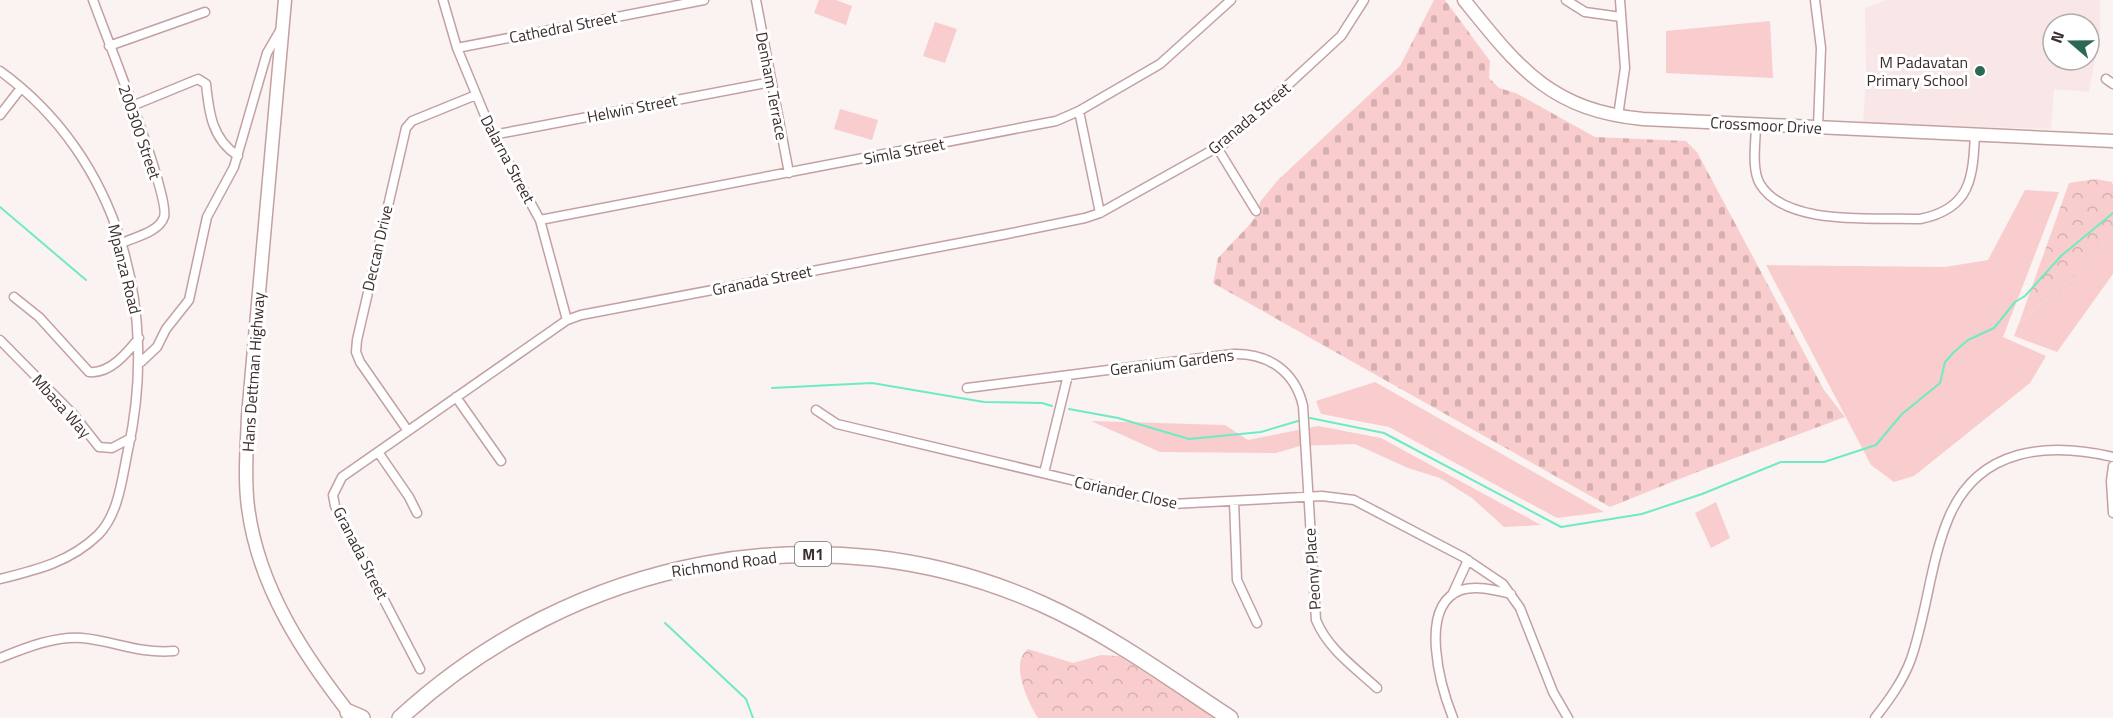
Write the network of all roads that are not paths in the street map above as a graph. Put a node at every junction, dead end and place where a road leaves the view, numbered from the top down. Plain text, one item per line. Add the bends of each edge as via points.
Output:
1 (93, 0) edge
2 (285, 0) edge
3 (443, 0) edge
4 (704, 0) edge
5 (756, 0) edge
6 (1231, 0) edge
7 (1364, 0) edge
8 (1464, 0) edge
9 (1566, 0) edge
10 (1620, 0) edge
11 (1815, 0) edge
12 (206, 12) dead end
13 (1621, 17) junction
14 (283, 26) junction
15 (109, 46) junction
16 (457, 48) junction
17 (0, 71) edge
18 (771, 82) junction
19 (21, 88) junction
20 (476, 95) junction
21 (132, 106) junction
22 (1079, 111) junction
23 (0, 115) edge
24 (1618, 116) junction
25 (1756, 124) junction
26 (1818, 127) junction
27 (1975, 133) junction
28 (493, 135) junction
29 (2113, 141) edge
30 (1218, 148) junction
31 (238, 156) junction
32 (789, 173) junction
33 (1256, 212) dead end
34 (1100, 213) junction
35 (540, 220) junction
36 (122, 243) junction
37 (14, 297) dead end
38 (567, 320) junction
39 (140, 338) junction
40 (0, 340) edge
41 (141, 362) junction
42 (1068, 375) junction
43 (967, 388) dead end
44 (456, 397) junction
45 (816, 410) dead end
46 (408, 431) junction
47 (131, 438) junction
48 (378, 452) junction
49 (2113, 457) edge
50 (501, 460) dead end
51 (2113, 466) edge
52 (1044, 473) junction
53 (1307, 497) junction
54 (1234, 501) junction
55 (417, 513) dead end
56 (2113, 513) edge
57 (1468, 560) junction
58 (0, 579) edge
59 (1511, 594) junction
60 (1451, 596) junction
61 (1257, 623) dead end
62 (174, 651) dead end
63 (0, 658) edge
64 (420, 669) dead end
65 (1377, 688) dead end
66 (353, 716) edge
67 (400, 718) edge
68 (1230, 718) edge
69 (1453, 718) edge
70 (1568, 718) edge
71 (1875, 718) edge

1 - 15 street, 200300 Street
2 - 14 street, Hans Dettman Highway
3 - 16 street, Dalarna Street
4 - 16 street, Cathedral Street
5 - 18 street, Denham Terrace
6 - 22 street, Simla Street via 1160,64
7 - 30 street, Granada Street via 1341,36
8 - 24 street, Crossmoor Drive via 1527,74 1578,104
9 - 13 street via 1585,12
10 - 13 street
11 - 26 street via 1821,48
12 - 15 street
13 - 24 street via 1625,68
14 - 31 street via 267,53
14 - 66 street, Hans Dettman Highway via 248,416 248,508 271,594
15 - 21 street, 200300 Street
16 - 20 street, Dalarna Street
17 - 19 street, Mpanza Road
18 - 28 street, Helwin Street
18 - 32 street, Denham Terrace
19 - 23 street
19 - 36 street, Mpanza Road via 91,172
20 - 28 street, Dalarna Street
20 - 46 street, Deccan Drive via 412,121 406,128 357,340 360,362
21 - 31 street via 203,80 213,126 223,144
21 - 36 street, 200300 Street via 165,214 156,228
22 - 32 street, Simla Street via 1056,121 991,135
22 - 34 street
24 - 25 street, Crossmoor Drive
25 - 26 street, Crossmoor Drive
25 - 27 street via 1760,183 1783,206 1814,215 1920,219 1952,208 1968,189
26 - 27 street, Crossmoor Drive
27 - 29 street, Crossmoor Drive
28 - 35 street, Dalarna Street
30 - 33 street
30 - 34 street, Granada Street
31 - 41 street via 207,217 189,300 157,347
32 - 35 street, Simla Street
34 - 38 street, Granada Street
35 - 38 street, Dalarna Street
36 - 39 street, Mpanza Road via 134,289
37 - 39 street via 89,372 112,366
38 - 44 street, Granada Street
39 - 41 street, Mpanza Road
40 - 47 street, Mbasa Way via 73,414 99,447 112,448
41 - 47 street, Mpanza Road
42 - 43 street, Geranium Gardens
42 - 52 street
42 - 53 street, Geranium Gardens via 1233,354 1268,360 1287,374 1301,396
44 - 46 street, Granada Street
44 - 50 street
45 - 52 street, Coriander Close via 837,424
46 - 48 street, Granada Street
47 - 58 street, Mpanza Road via 118,498 100,533 56,564
48 - 55 street
48 - 64 street, Granada Street via 342,477 333,495 335,506
49 - 71 street via 2068,449 2032,451 1991,467 1970,486 1948,518 1910,660
51 - 56 street
52 - 54 street, Coriander Close via 1172,504
53 - 54 street, Coriander Close
53 - 57 street, Coriander Close via 1354,500
53 - 65 street, Peony Place via 1316,620 1334,650
54 - 61 street via 1237,580
57 - 59 street, Coriander Close via 1492,575
57 - 60 street
59 - 60 street via 1474,588
59 - 70 street, Coriander Close
60 - 69 street via 1436,629 1438,668
62 - 63 street via 151,653 95,640 69,639 31,646
67 - 68 highway, Richmond Road / M1 via 504,639 546,616 615,587 675,569 756,556 827,554 881,558 950,572 1042,604 1113,641

